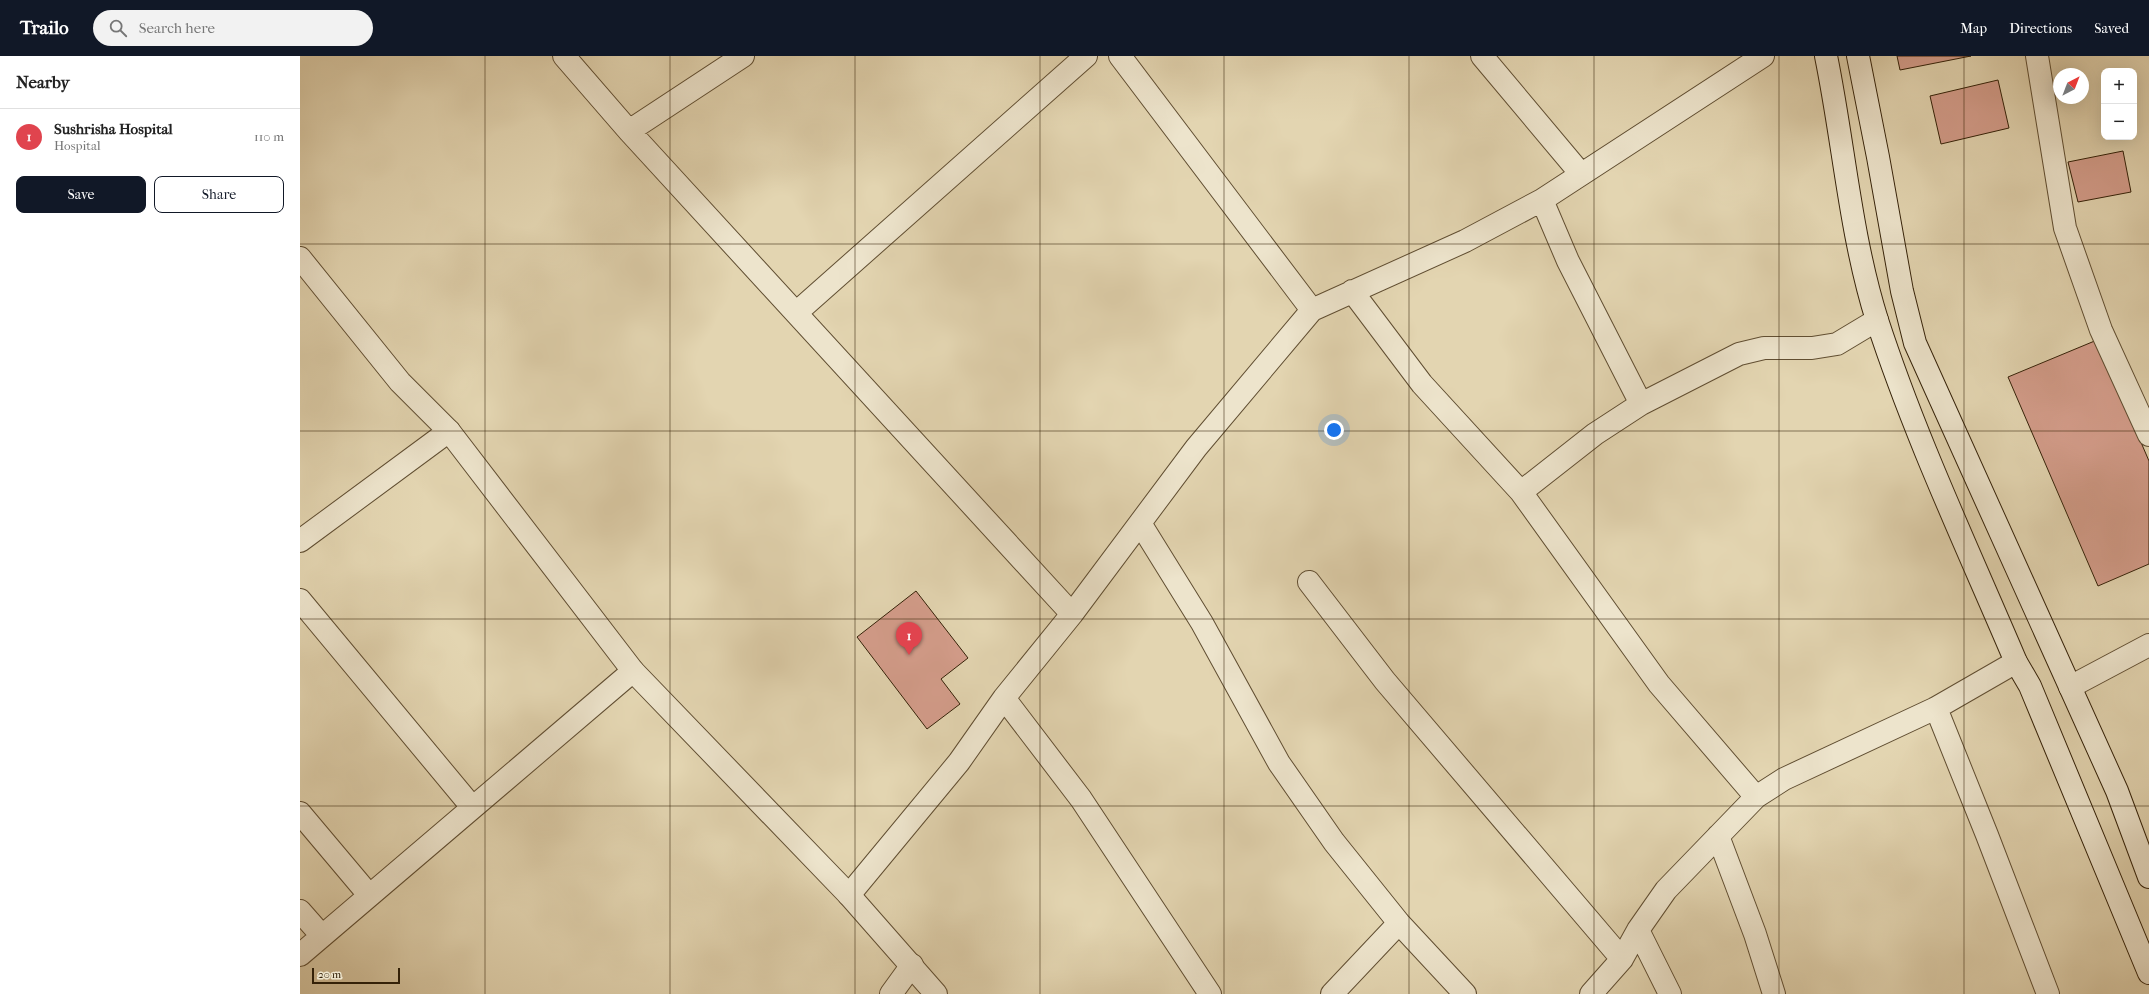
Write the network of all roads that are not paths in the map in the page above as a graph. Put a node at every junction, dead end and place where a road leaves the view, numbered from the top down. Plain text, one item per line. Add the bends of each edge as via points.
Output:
1 (564, 56) edge
2 (743, 56) edge
3 (1086, 56) edge
4 (1120, 56) edge
5 (1482, 56) edge
6 (1763, 56) edge
7 (1826, 56) edge
8 (1858, 56) edge
9 (2037, 56) edge
10 (628, 131) junction
11 (1581, 174) junction
12 (1542, 200) junction
13 (300, 258) edge
14 (1352, 291) junction
15 (1312, 310) junction
16 (796, 313) junction
17 (1877, 320) junction
18 (1641, 404) junction
19 (448, 431) junction
20 (2149, 435) edge
21 (1521, 492) junction
22 (1140, 522) junction
23 (300, 541) edge
24 (1309, 582) dead end
25 (300, 600) edge
26 (1072, 614) junction
27 (2149, 645) edge
28 (2016, 662) junction
29 (633, 671) junction
30 (2070, 687) junction
31 (1004, 698) junction
32 (1936, 708) junction
33 (1756, 797) junction
34 (472, 807) junction
35 (300, 813) edge
36 (1718, 836) junction
37 (2149, 877) edge
38 (369, 895) junction
39 (850, 896) junction
40 (300, 911) edge
41 (1399, 923) junction
42 (1638, 930) junction
43 (322, 936) junction
44 (300, 955) edge
45 (1622, 959) junction
46 (912, 965) junction
47 (2149, 973) edge
48 (891, 994) edge
49 (936, 994) edge
50 (1210, 994) edge
51 (1332, 994) edge
52 (1465, 994) edge
53 (1590, 994) edge
54 (1670, 994) edge
55 (1774, 994) edge
56 (2048, 994) edge

1 - 10 street
2 - 10 street
3 - 16 street
4 - 15 street
5 - 11 street
6 - 11 street
7 - 17 street via 1853,225
8 - 30 street via 1902,291 1915,343
9 - 20 street via 2064,228 2101,330
10 - 16 street
11 - 12 street
12 - 14 street via 1465,241
12 - 18 street via 1568,261
13 - 19 street via 400,382
14 - 15 street
14 - 21 street via 1422,384
15 - 22 street via 1196,448
16 - 26 street
17 - 18 street via 1837,344 1812,348 1764,348 1739,354
17 - 28 street via 1911,417
18 - 21 street via 1595,434
19 - 23 street
19 - 29 street
21 - 33 street via 1658,684
22 - 26 street
22 - 41 street via 1202,623 1279,763 1334,842
24 - 45 street via 1385,681
25 - 34 street
26 - 31 street
27 - 30 street
28 - 32 street
28 - 47 street via 2030,686
29 - 34 street
29 - 39 street
30 - 37 street via 2117,791
31 - 39 street via 959,762
31 - 50 street via 1080,799
32 - 33 street via 1791,775
32 - 56 street via 1988,834
33 - 36 street
34 - 38 street
35 - 38 street
36 - 42 street via 1666,890
36 - 55 street via 1755,934
38 - 43 street
39 - 46 street
40 - 43 street
41 - 51 street
41 - 52 street via 1452,977
42 - 45 street
42 - 54 street
43 - 44 street
45 - 53 street
46 - 48 street
46 - 49 street

